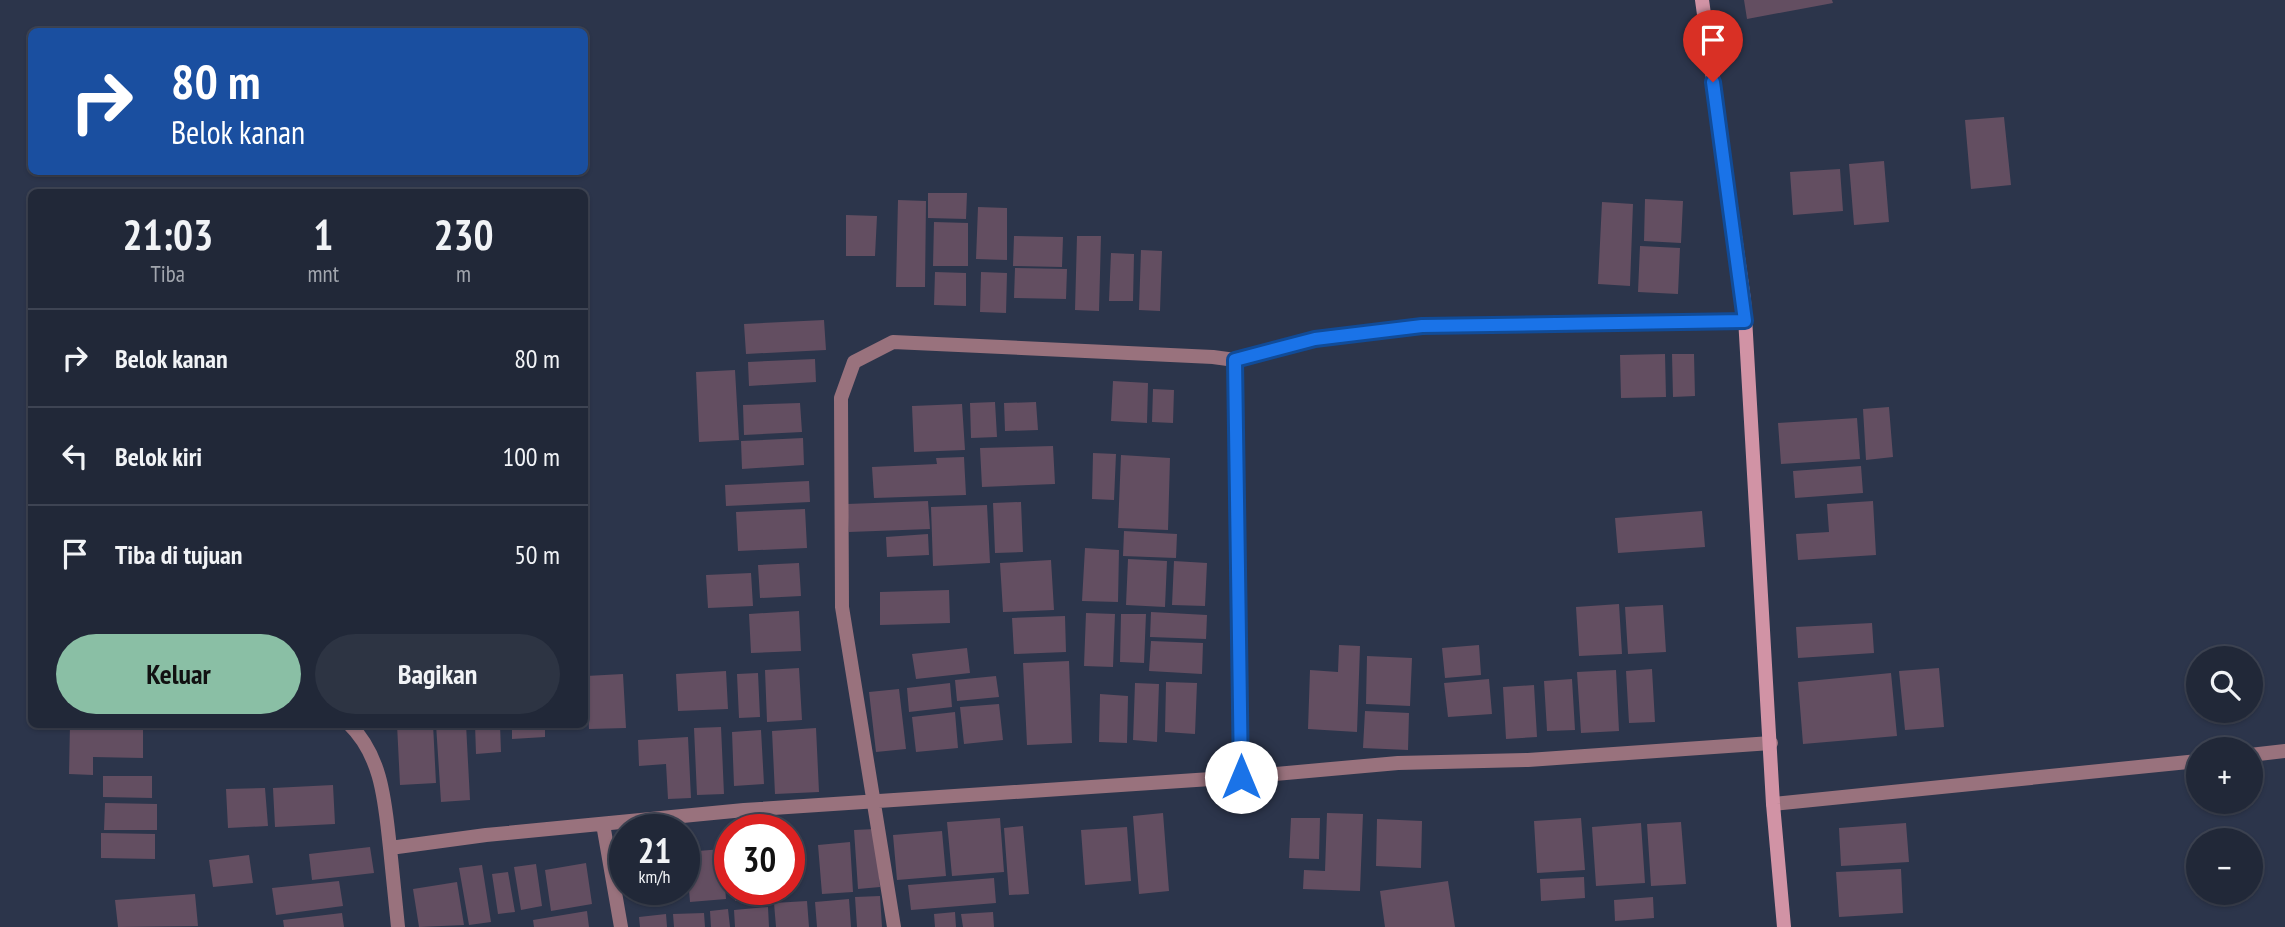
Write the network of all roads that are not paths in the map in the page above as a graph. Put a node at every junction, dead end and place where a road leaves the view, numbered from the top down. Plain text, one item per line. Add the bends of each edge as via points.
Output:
1 (1702, 0) edge
2 (1745, 321) junction
3 (1235, 360) junction
4 (352, 728) edge
5 (1771, 744) junction
6 (2285, 751) edge
7 (2263, 754) edge
8 (2186, 762) edge
9 (1241, 777) junction
10 (874, 802) junction
11 (1773, 804) junction
12 (603, 824) junction
13 (390, 848) junction
14 (398, 927) edge
15 (621, 927) edge
16 (894, 927) edge
17 (1784, 927) edge

1 - 2 street
2 - 3 street via 1422,326 1315,339
2 - 5 street
3 - 9 street
3 - 10 street via 893,342 854,362 841,398 842,607
4 - 13 street via 383,785
5 - 9 street via 1528,760 1398,763
5 - 11 street
6 - 7 street
8 - 11 street
9 - 10 street
10 - 12 street
10 - 16 street
11 - 17 street
12 - 13 street
12 - 15 street
13 - 14 street

